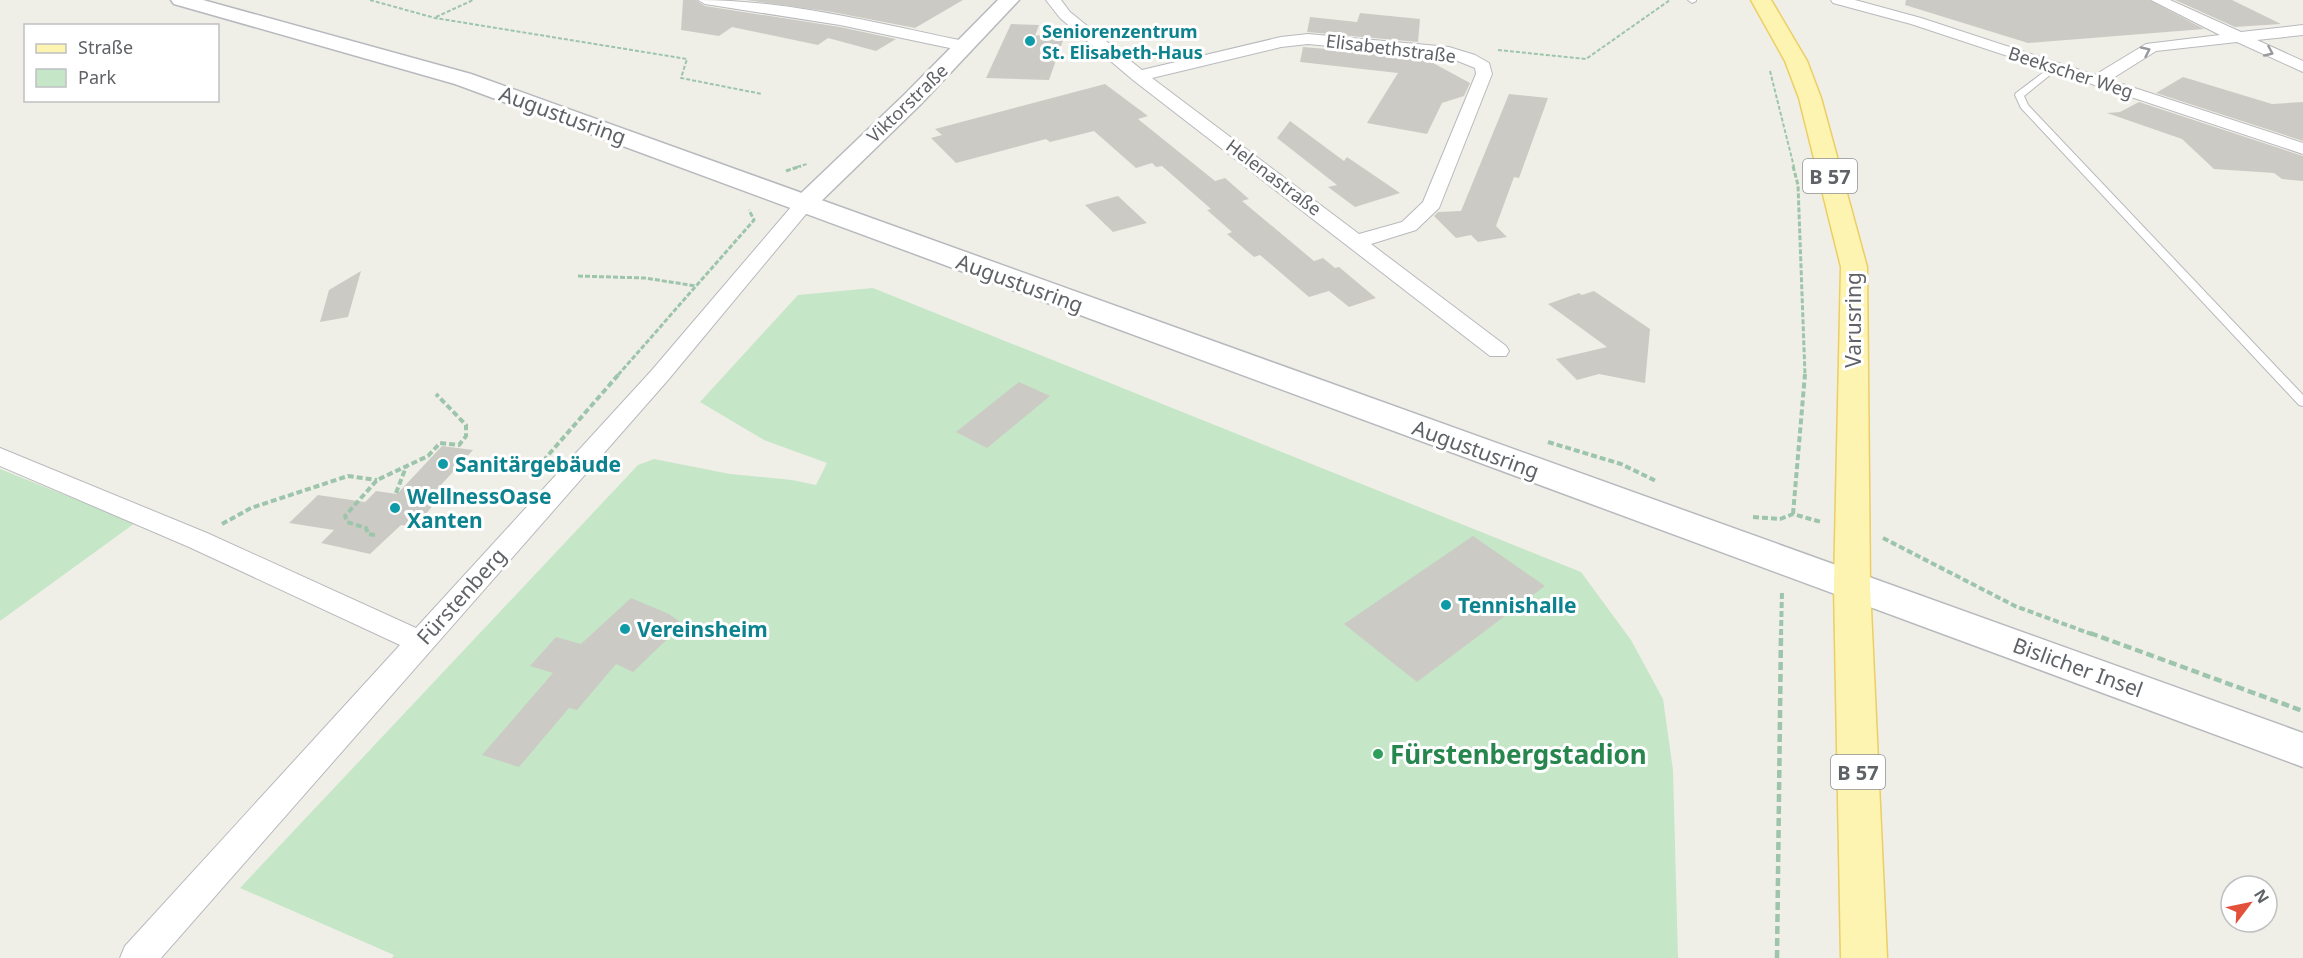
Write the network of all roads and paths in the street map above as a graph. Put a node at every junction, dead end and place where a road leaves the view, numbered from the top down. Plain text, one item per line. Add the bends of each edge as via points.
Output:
1 (181, 0) edge
2 (370, 0) edge
3 (473, 0) edge
4 (705, 0) edge
5 (1009, 0) edge
6 (1053, 0) edge
7 (1670, 0) edge
8 (1761, 0) edge
9 (1838, 0) edge
10 (2158, 0) edge
11 (435, 18) junction
12 (2303, 30) edge
13 (2235, 37) junction
14 (964, 46) junction
15 (1469, 58) junction
16 (1768, 64) dead end
17 (2056, 67) junction
18 (2303, 67) edge
19 (1139, 76) junction
20 (2096, 81) junction
21 (762, 94) dead end
22 (2303, 149) edge
23 (804, 204) junction
24 (1358, 241) junction
25 (578, 276) dead end
26 (697, 286) dead end
27 (1498, 351) dead end
28 (436, 394) dead end
29 (2303, 402) edge
30 (0, 456) edge
31 (406, 467) junction
32 (377, 480) junction
33 (396, 493) dead end
34 (1793, 514) junction
35 (1852, 530) junction
36 (375, 535) dead end
37 (198, 540) junction
38 (1782, 561) junction
39 (1852, 586) junction
40 (420, 642) junction
41 (2303, 711) edge
42 (2303, 750) edge
43 (138, 958) edge
44 (1777, 958) edge
45 (1864, 958) edge

1 - 23 main road, Augustusring via 463,79
2 - 11 path
3 - 11 path
4 - 14 street via 840,20
5 - 14 main road, Viktorstraße
6 - 19 street, Helenastraße via 1065,15
7 - 15 path via 1586,59 1488,49
8 - 35 main road, Varusring / B 57 via 1796,61 1810,98 1854,267
9 - 17 street, Beekscher Weg
10 - 13 street
11 - 21 path via 687,59 681,78
12 - 13 street
13 -> 18 street
20 -> 13 street via 2152,47
14 - 23 main road, Viktorstraße
15 - 19 street, Elisabethstraße via 1449,52 1308,39
15 - 24 street, Elisabethstraße via 1483,66 1484,74 1432,204 1409,226
16 - 34 path via 1798,185 1804,371
17 - 20 street, Beekscher Weg
17 - 29 lane via 2019,95 2024,106
19 - 24 street, Helenastraße
20 - 22 street, Beekscher Weg
23 - 38 main road, Augustusring
23 - 40 street, Fürstenberg via 660,375
24 - 27 street, Helenastraße
25 - 26 path via 645,278
28 - 31 path via 466,426 466,436 459,446 440,443 428,456
30 - 37 street
31 - 32 path
31 - 33 path
32 - 36 path via 345,516 347,522
32 - 37 path via 348,476 293,492 251,508
34 - 35 path
34 - 38 path via 1780,519
35 - 39 main road, Varusring / B 57
35 - 41 path via 1893,541 2015,606
37 - 40 street
38 - 39 main road, Augustusring
38 - 44 path
39 - 42 main road, Bislicher Insel
39 - 45 main road, B 57
40 - 43 street, Fürstenberg

